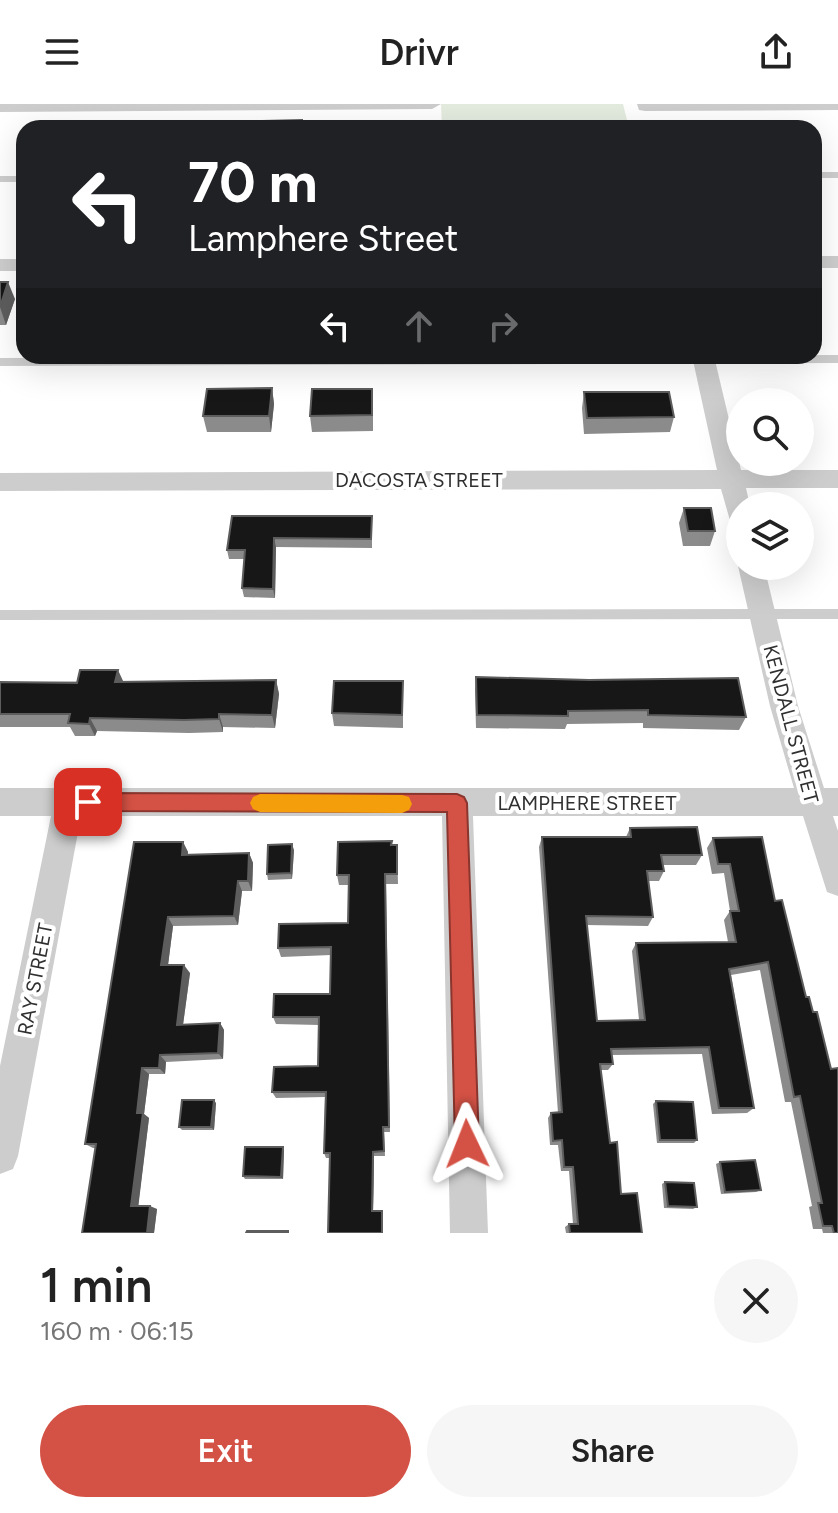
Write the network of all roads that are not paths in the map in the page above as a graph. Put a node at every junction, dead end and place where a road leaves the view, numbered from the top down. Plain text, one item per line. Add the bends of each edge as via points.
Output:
1 (432, 104) edge
2 (644, 105) edge
3 (838, 105) edge
4 (0, 107) edge
5 (705, 364) edge
6 (731, 479) junction
7 (838, 479) edge
8 (0, 482) edge
9 (734, 492) edge
10 (754, 580) edge
11 (763, 614) junction
12 (838, 614) edge
13 (0, 615) edge
14 (69, 801) junction
15 (0, 802) edge
16 (824, 802) edge
17 (457, 803) junction
18 (838, 881) edge
19 (0, 1156) edge
20 (469, 1233) edge

1 - 4 street
2 - 3 street
5 - 6 street
6 - 7 street, DACOSTA STREET
6 - 8 street, DACOSTA STREET
6 - 9 street
10 - 11 street, KENDALL STREET
11 - 12 lane
11 - 13 lane
11 - 16 street, KENDALL STREET via 784,706
14 - 15 street, LAMPHERE STREET
14 - 17 street, LAMPHERE STREET
14 - 19 street, RAY STREET
16 - 17 street, LAMPHERE STREET
16 - 18 street, KENDALL STREET
17 - 20 street

